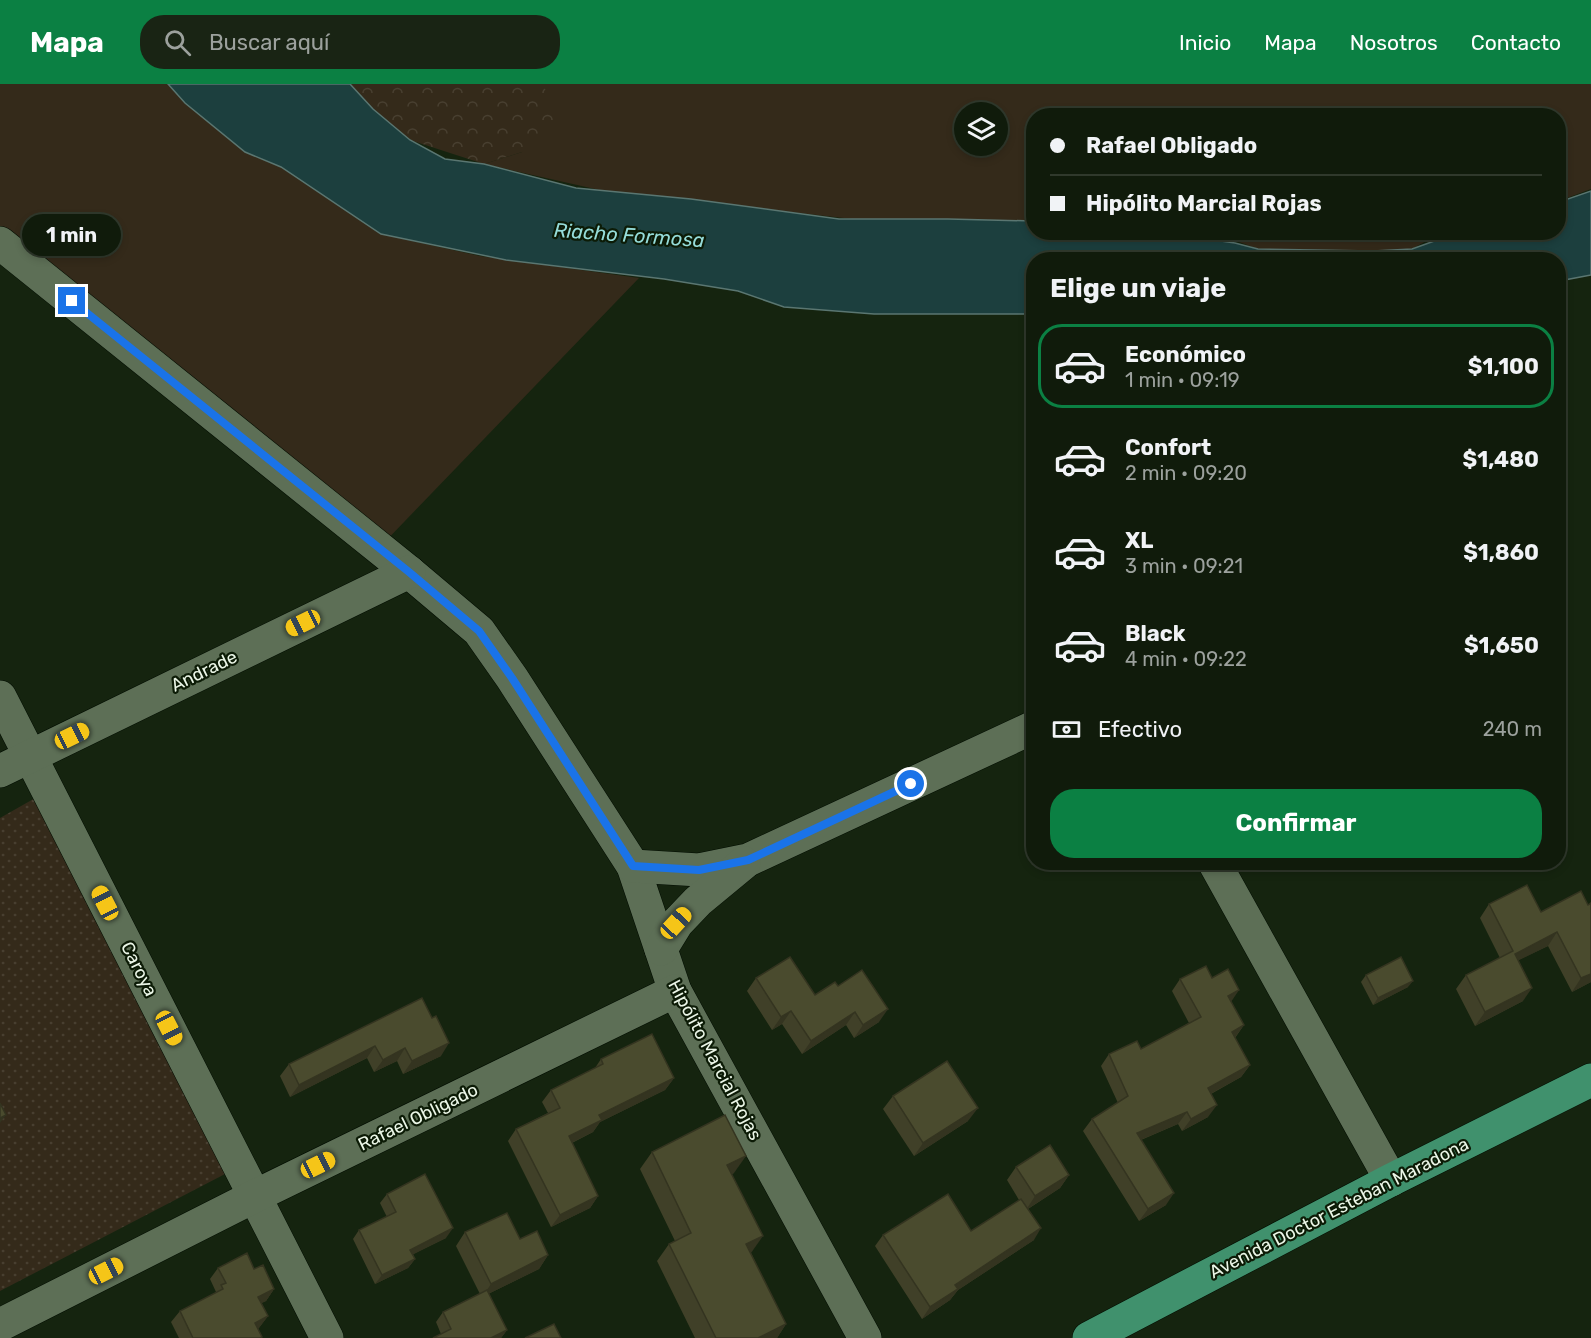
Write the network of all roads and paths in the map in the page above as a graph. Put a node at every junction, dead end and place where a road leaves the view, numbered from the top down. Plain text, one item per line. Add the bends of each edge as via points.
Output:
1 (0, 243) edge
2 (409, 572) junction
3 (0, 697) edge
4 (1026, 731) edge
5 (30, 756) junction
6 (0, 771) edge
7 (748, 860) junction
8 (633, 866) junction
9 (1219, 870) edge
10 (661, 949) junction
11 (675, 991) junction
12 (1591, 1080) edge
13 (1391, 1180) junction
14 (255, 1196) junction
15 (0, 1325) edge
16 (327, 1338) edge
17 (865, 1338) edge
18 (1089, 1338) edge

1 - 2 street, Hipólito Marcial Rojas
2 - 5 street, Andrade
2 - 8 street, Hipólito Marcial Rojas via 479,631
3 - 5 street, Caroya
4 - 7 street
5 - 6 street, Andrade
5 - 14 street, Caroya
7 - 8 street via 699,870
7 - 10 street via 676,923
8 - 10 street, Hipólito Marcial Rojas
9 - 13 street
10 - 11 street, Hipólito Marcial Rojas
11 - 14 street, Rafael Obligado
11 - 17 street, Hipólito Marcial Rojas
12 - 13 main road, Avenida Doctor Esteban Maradona
13 - 18 main road, Avenida Doctor Esteban Maradona
14 - 15 street, Rafael Obligado
14 - 16 street, Caroya

